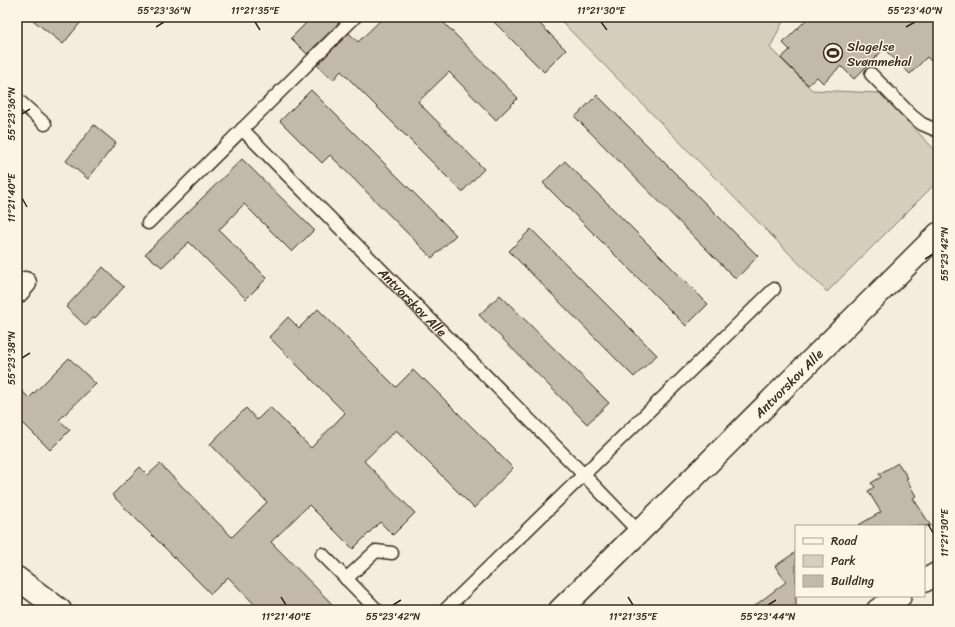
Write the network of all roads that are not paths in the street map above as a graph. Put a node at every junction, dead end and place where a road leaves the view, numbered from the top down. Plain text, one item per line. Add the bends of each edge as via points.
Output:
1 (355, 17) edge
2 (871, 74) dead end
3 (17, 99) edge
4 (45, 124) dead end
5 (242, 129) junction
6 (937, 130) edge
7 (148, 223) dead end
8 (938, 234) edge
9 (774, 289) dead end
10 (584, 475) junction
11 (639, 532) junction
12 (392, 553) dead end
13 (322, 554) dead end
14 (938, 572) edge
15 (17, 578) edge
16 (346, 578) junction
17 (925, 580) edge
18 (898, 597) edge
19 (60, 610) edge
20 (377, 610) edge
21 (445, 610) edge
22 (560, 610) edge
23 (878, 610) edge

1 - 5 lane
2 - 6 lane via 912,116 922,124
3 - 4 lane
5 - 7 lane
5 - 10 lane, Antvorskov Alle
8 - 11 street, Antvorskov Alle
9 - 10 lane
10 - 11 lane, Antvorskov Alle
10 - 21 lane
11 - 22 street, Antvorskov Alle
12 - 16 lane via 376,551
13 - 16 lane
14 - 17 street
15 - 19 street
16 - 20 lane
18 - 23 street

